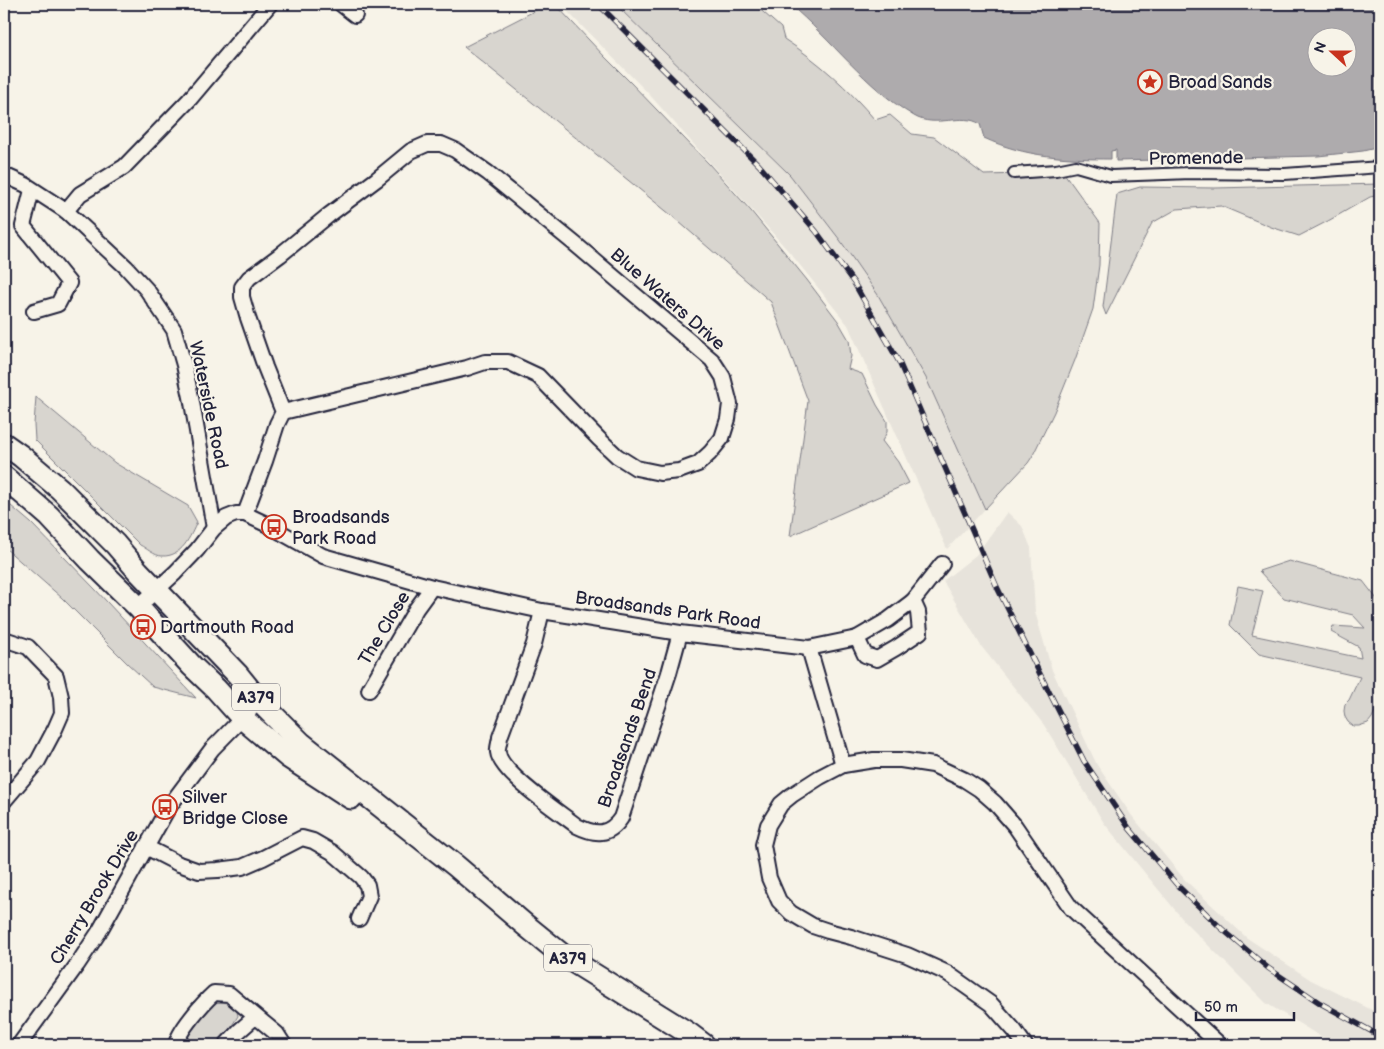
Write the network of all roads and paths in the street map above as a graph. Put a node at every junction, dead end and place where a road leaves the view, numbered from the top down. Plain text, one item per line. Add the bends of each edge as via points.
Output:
1 (270, 4) edge
2 (341, 4) edge
3 (355, 15) dead end
4 (1380, 166) edge
5 (1014, 173) dead end
6 (4, 175) edge
7 (32, 190) junction
8 (66, 211) junction
9 (34, 310) dead end
10 (284, 412) junction
11 (4, 444) edge
12 (4, 477) edge
13 (245, 514) junction
14 (214, 528) junction
15 (942, 564) dead end
16 (432, 587) junction
17 (156, 589) junction
18 (913, 601) junction
19 (542, 611) junction
20 (144, 613) junction
21 (680, 633) junction
22 (858, 638) junction
23 (4, 639) edge
24 (809, 648) junction
25 (369, 690) dead end
26 (259, 701) junction
27 (242, 718) junction
28 (843, 765) junction
29 (4, 801) edge
30 (413, 832) junction
31 (146, 847) junction
32 (360, 919) dead end
33 (255, 1017) junction
34 (19, 1045) edge
35 (176, 1045) edge
36 (226, 1045) edge
37 (284, 1045) edge
38 (704, 1045) edge
39 (1025, 1045) edge
40 (1220, 1045) edge

1 - 8 street via 189,100 124,167 80,194
2 - 3 street
4 - 5 street, Promenade via 1285,174 1111,176 1076,166
6 - 7 street, Waterside Road
7 - 8 street, Waterside Road
7 - 9 street via 23,226 69,283 58,304
8 - 14 street, Waterside Road via 148,290 174,330 191,397
10 - 10 street, Blue Waters Drive via 248,318 242,288 249,278 411,151 427,144 441,144 455,150 488,173 712,360 723,378 730,404 722,438 710,453 698,464 679,472 660,473 636,468 616,456 538,376 508,362 485,362
10 - 13 street
11 - 17 main road, A379 via 60,489
12 - 20 main road, A379 via 49,516
13 - 14 street via 226,518
13 - 16 street, Broadsands Park Road via 323,556
14 - 17 street via 197,550
15 - 18 street, Broadsands Park Road
16 - 19 street, Broadsands Park Road
16 - 25 street, The Close
17 - 20 street
17 - 26 main road, A379 via 238,674
18 - 22 street, Broadsands Park Road
18 - 22 street via 920,632 877,659 865,655
19 - 21 street, Broadsands Park Road
19 - 21 street, Broadsands Bend via 534,644 500,737 498,752 512,775 588,832 605,832 616,826 621,818
20 - 27 main road, A379
21 - 24 street, Broadsands Park Road
22 - 24 street, Broadsands Park Road
23 - 29 street via 28,647 56,676 62,713 38,761
24 - 28 street
26 - 27 street, Cherry Brook Drive
26 - 30 main road, A379 via 301,743
27 - 30 main road, A379 via 288,757 349,797
27 - 31 street, Cherry Brook Drive via 212,749 182,788
28 - 39 street via 792,795 781,804 768,826 763,845 765,862 768,878 779,901 791,913 813,926 907,955 947,973 991,1004
28 - 40 street via 874,760 933,765 979,789 1015,826 1071,908
30 - 38 main road, A379 via 561,954
31 - 32 street via 199,871 242,866 302,838 313,841 332,852 367,885 369,896
31 - 34 street, Cherry Brook Drive via 99,932
33 - 35 street via 229,994 214,993 202,1004
33 - 36 street
33 - 37 street via 277,1034

